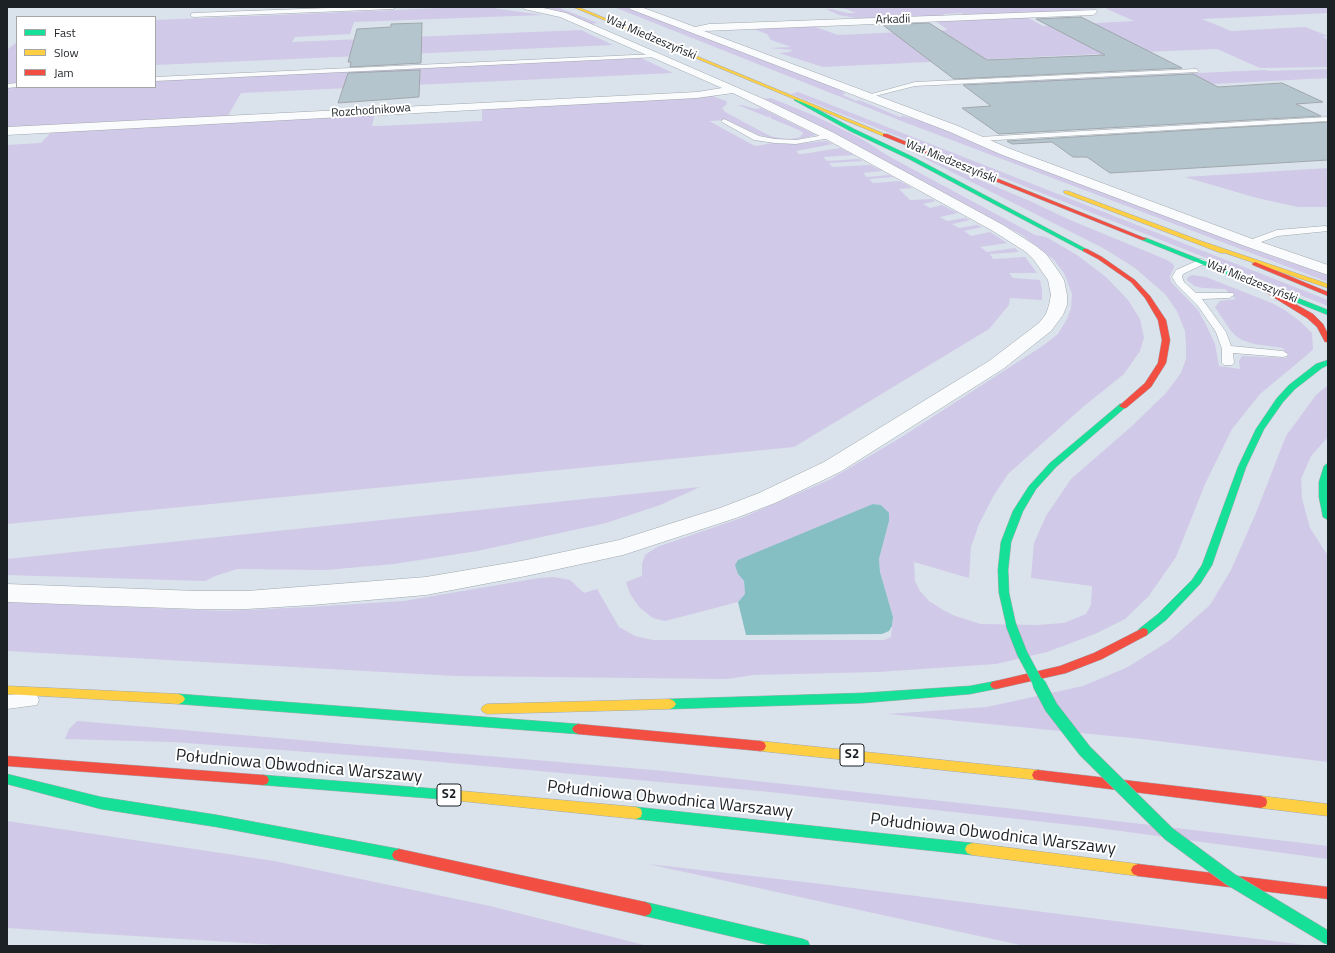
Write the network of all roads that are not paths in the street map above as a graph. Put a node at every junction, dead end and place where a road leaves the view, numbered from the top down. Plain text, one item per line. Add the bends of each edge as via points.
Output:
1 (393, 7) edge
2 (527, 7) edge
3 (575, 7) edge
4 (598, 7) edge
5 (633, 7) edge
6 (1093, 12) dead end
7 (193, 15) dead end
8 (646, 26) dead end
9 (694, 30) junction
10 (656, 56) junction
11 (1196, 71) dead end
12 (156, 79) edge
13 (734, 90) junction
14 (867, 96) junction
15 (796, 99) junction
16 (1328, 120) edge
17 (724, 121) dead end
18 (7, 130) edge
19 (830, 136) junction
20 (979, 139) junction
21 (1054, 187) dead end
22 (1325, 229) dead end
23 (1201, 243) junction
24 (1250, 243) junction
25 (1201, 262) junction
26 (1328, 270) edge
27 (1251, 281) junction
28 (1328, 286) edge
29 (1328, 294) edge
30 (1229, 295) dead end
31 (1194, 296) junction
32 (1328, 313) edge
33 (1328, 340) edge
34 (1227, 349) junction
35 (1283, 354) dead end
36 (1327, 361) edge
37 (1228, 363) dead end
38 (1328, 466) edge
39 (1328, 517) edge
40 (7, 593) edge
41 (7, 690) edge
42 (95, 695) junction
43 (7, 702) edge
44 (454, 710) dead end
45 (478, 710) dead end
46 (374, 713) junction
47 (7, 754) edge
48 (7, 760) edge
49 (49, 763) junction
50 (7, 778) edge
51 (1328, 810) edge
52 (1328, 893) edge
53 (1328, 938) edge
54 (803, 946) edge

1 - 7 lane
2 - 10 street via 563,15
3 - 15 main road, Wał Miedzeszyński
4 - 8 main road, Wał Miedzeszyński
5 - 9 street, Wał Miedzeszyński
6 - 9 street, Arkadii via 709,27
9 - 14 street, Wał Miedzeszyński
10 - 12 lane
10 - 13 street
11 - 14 lane via 915,84
13 - 18 street, Rozchodnikowa via 697,95
13 - 19 street
14 - 20 street, Wał Miedzeszyński
15 - 25 main road, Wał Miedzeszyński
15 - 53 main road, bridge via 1100,258 1133,281 1148,297 1162,320 1166,340 1162,363 1148,385 1053,465 1032,488 1018,511 1006,542 1003,570 1004,593 1011,625 1022,653 1060,720 1085,751 1140,806 1169,834 1230,878
16 - 20 lane
17 - 19 lane via 757,138 775,141 796,142
19 - 40 street via 1024,243 1040,257 1051,272 1059,294 1054,315 1045,327 1025,343 996,365 832,467 761,501 623,547 426,586 247,600
20 - 24 street, Wał Miedzeszyński via 1004,151
21 - 23 main road, Wał Miedzeszyński
22 - 24 lane via 1277,232
23 - 28 main road
23 - 29 main road, Wał Miedzeszyński
24 - 26 street, Wał Miedzeszyński
25 - 27 main road, Wał Miedzeszyński
25 - 31 lane via 1179,272 1177,277
27 - 32 main road, Wał Miedzeszyński
27 - 33 main road via 1310,316
30 - 31 lane
31 - 34 lane via 1221,332
34 - 35 lane
34 - 37 lane
36 - 45 main road via 1292,387 1260,429 1242,467 1207,565 1196,582 1162,617 1143,632 1098,656 1062,670 1014,682 932,694
38 - 39 main road via 1324,497
41 - 42 main road, S2
42 - 43 lane
42 - 46 main road, S2
44 - 46 main road
46 - 51 main road, S2 via 651,735 997,770
47 - 49 lane
48 - 49 main road, Południowa Obwodnica Warszawy / S2
49 - 52 main road, Południowa Obwodnica Warszawy / S2 via 705,818
50 - 54 main road via 101,803 218,821 375,850 634,906

